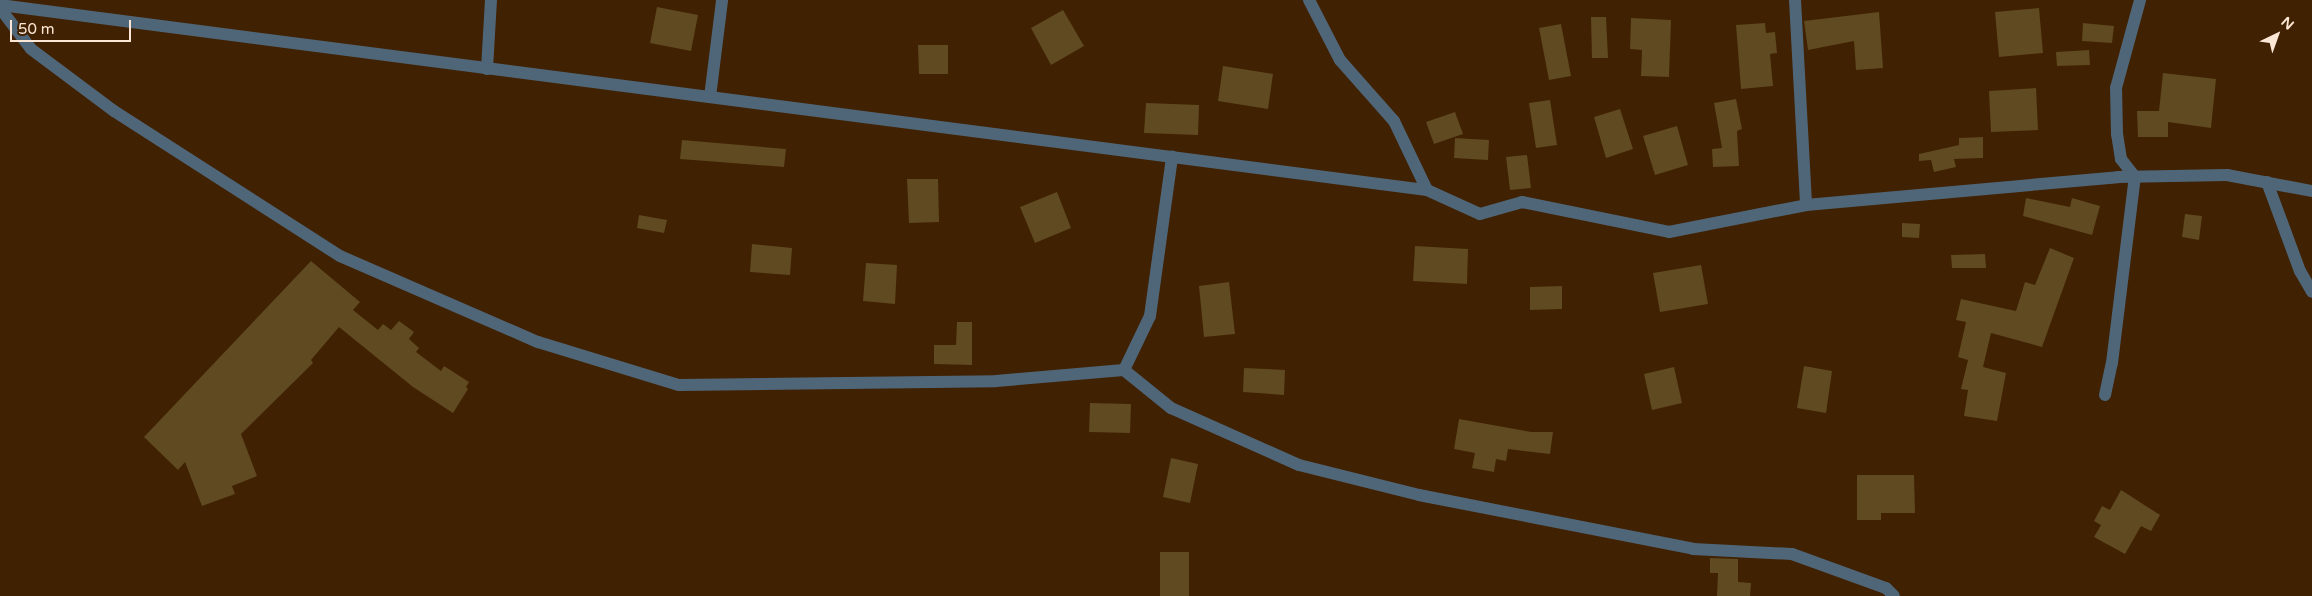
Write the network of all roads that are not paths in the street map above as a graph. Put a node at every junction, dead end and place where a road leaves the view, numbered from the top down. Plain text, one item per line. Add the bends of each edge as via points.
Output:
1 (492, 0) edge
2 (722, 0) edge
3 (1309, 0) edge
4 (1795, 0) edge
5 (2140, 0) edge
6 (0, 7) edge
7 (487, 69) junction
8 (710, 98) junction
9 (1172, 157) junction
10 (2135, 177) junction
11 (2267, 182) junction
12 (1428, 190) junction
13 (2312, 191) edge
14 (1806, 205) junction
15 (2312, 292) edge
16 (1124, 370) junction
17 (2105, 395) dead end
18 (1894, 596) edge

1 - 7 street
2 - 8 street
3 - 12 street via 1340,60 1394,121
4 - 14 street
5 - 10 street via 2116,88 2121,159
6 - 7 street
6 - 16 street via 31,49 114,112 340,256 538,342 679,385 996,380
7 - 8 street
8 - 9 street
9 - 12 street
9 - 16 street via 1150,316
10 - 11 street via 2228,175
10 - 14 street
10 - 17 street via 2114,354
11 - 13 street
11 - 15 street via 2300,271
12 - 14 street via 1480,214 1522,202 1669,232
16 - 18 street via 1171,408 1299,465 1419,495 1693,549 1792,554 1886,588

